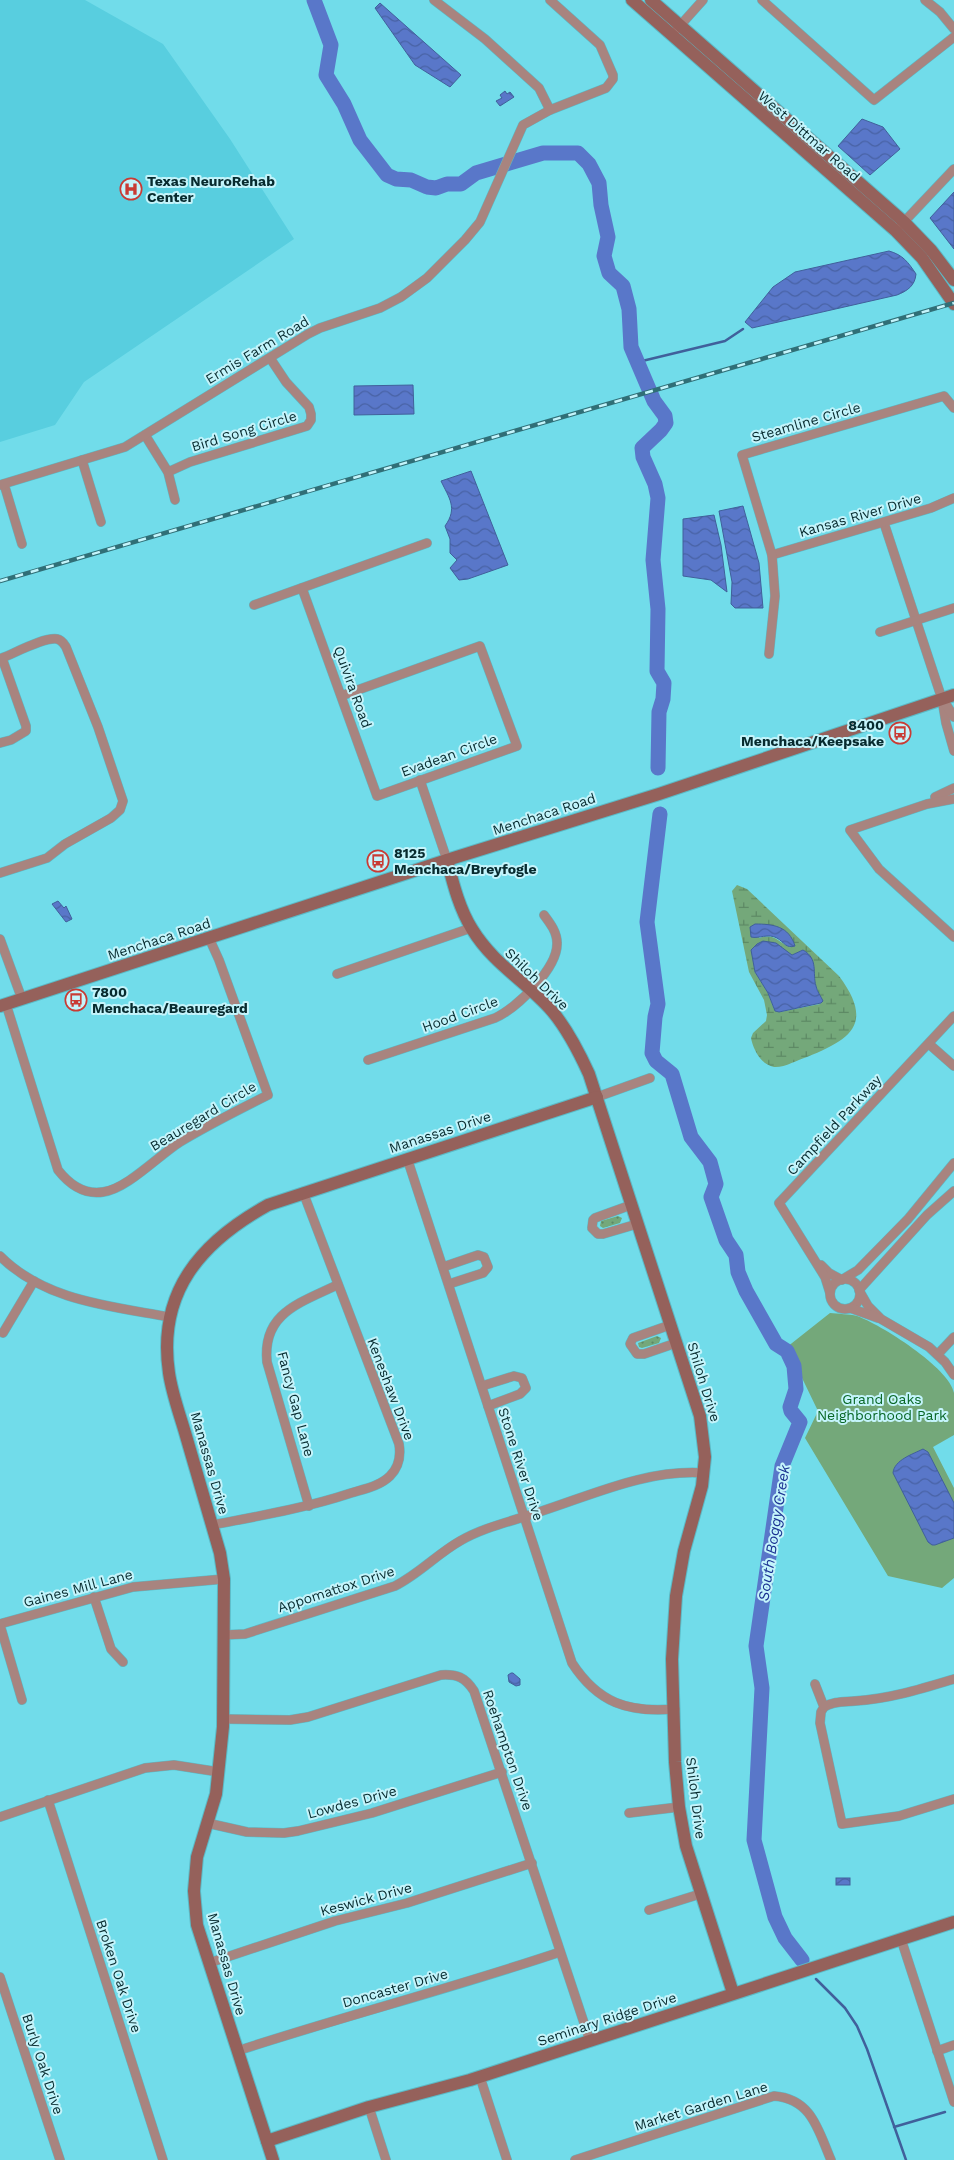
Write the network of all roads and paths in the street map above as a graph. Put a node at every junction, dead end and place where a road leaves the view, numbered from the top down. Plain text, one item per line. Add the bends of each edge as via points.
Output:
1 (434, 0) edge
2 (550, 0) edge
3 (632, 0) edge
4 (651, 0) edge
5 (703, 0) edge
6 (762, 0) edge
7 (925, 0) edge
8 (954, 29) edge
9 (676, 31) junction
10 (954, 37) edge
11 (550, 110) junction
12 (954, 169) edge
13 (900, 227) junction
14 (954, 280) edge
15 (954, 304) edge
16 (270, 358) junction
17 (954, 408) edge
18 (144, 435) junction
19 (82, 460) junction
20 (168, 472) junction
21 (2, 484) edge
22 (954, 498) edge
23 (176, 500) dead end
24 (101, 522) dead end
25 (884, 522) junction
26 (427, 543) dead end
27 (22, 544) dead end
28 (772, 555) junction
29 (302, 588) junction
30 (254, 605) dead end
31 (954, 608) edge
32 (917, 620) junction
33 (880, 632) dead end
34 (769, 654) dead end
35 (1, 659) edge
36 (5, 680) edge
37 (341, 696) junction
38 (948, 697) edge
39 (954, 717) edge
40 (0, 744) edge
41 (954, 751) edge
42 (420, 780) junction
43 (954, 788) edge
44 (377, 796) joint
45 (954, 799) edge
46 (927, 804) junction
47 (448, 860) junction
48 (0, 873) edge
49 (544, 915) dead end
50 (471, 928) junction
51 (954, 937) edge
52 (210, 938) junction
53 (0, 939) edge
54 (337, 974) dead end
55 (530, 990) junction
56 (22, 999) junction
57 (3, 1005) edge
58 (954, 1016) edge
59 (928, 1044) junction
60 (368, 1060) dead end
61 (954, 1066) edge
62 (650, 1078) dead end
63 (597, 1097) junction
64 (408, 1158) junction
65 (954, 1164) edge
66 (954, 1191) edge
67 (303, 1192) junction
68 (631, 1205) junction
69 (637, 1224) junction
70 (0, 1256) edge
71 (815, 1260) junction
72 (443, 1267) junction
73 (843, 1280) junction
74 (34, 1281) junction
75 (449, 1284) junction
76 (336, 1285) junction
77 (859, 1291) junction
78 (830, 1293) junction
79 (850, 1308) junction
80 (169, 1317) junction
81 (881, 1319) junction
82 (670, 1325) junction
83 (3, 1334) dead end
84 (954, 1337) edge
85 (676, 1343) junction
86 (938, 1354) junction
87 (954, 1375) edge
88 (482, 1386) junction
89 (488, 1406) junction
90 (704, 1473) junction
91 (309, 1506) junction
92 (524, 1517) junction
93 (212, 1526) junction
94 (224, 1579) junction
95 (94, 1598) junction
96 (0, 1624) edge
97 (223, 1635) junction
98 (123, 1662) dead end
99 (954, 1679) edge
100 (815, 1684) dead end
101 (22, 1700) dead end
102 (824, 1707) junction
103 (674, 1709) junction
104 (224, 1719) junction
105 (219, 1772) junction
106 (502, 1772) junction
107 (954, 1799) edge
108 (48, 1800) junction
109 (679, 1807) junction
110 (629, 1813) dead end
111 (0, 1817) edge
112 (207, 1823) junction
113 (532, 1863) junction
114 (700, 1894) junction
115 (649, 1910) dead end
116 (954, 1922) edge
117 (900, 1939) junction
118 (560, 1952) junction
119 (209, 1963) junction
120 (0, 1977) edge
121 (733, 1994) junction
122 (590, 2041) junction
123 (954, 2046) edge
124 (237, 2051) junction
125 (937, 2051) junction
126 (480, 2077) junction
127 (954, 2102) edge
128 (369, 2107) junction
129 (267, 2140) junction
130 (60, 2160) edge
131 (164, 2160) edge
132 (273, 2160) edge
133 (386, 2160) edge
134 (507, 2160) edge
135 (575, 2160) edge
136 (831, 2160) edge

1 - 11 street via 485,39 539,88
2 - 11 street, Ermis Farm Road via 600,45 613,75 606,88
3 - 9 street, West Dittmar Road
4 - 9 street, West Dittmar Road
5 - 9 street
6 - 10 street via 874,100
7 - 8 street
9 - 13 street, West Dittmar Road
11 - 16 street, Ermis Farm Road via 527,122 519,132 480,222 428,278 380,308 320,328
12 - 13 street
13 - 14 street, West Dittmar Road via 931,250
13 - 15 street, West Dittmar Road
16 - 18 street, Ermis Farm Road
16 - 20 street, Bird Song Circle via 308,407 311,420 307,426 190,462
17 - 28 street, Steamline Circle via 944,396 742,455
18 - 19 street, Ermis Farm Road via 114,451
18 - 20 street
19 - 21 street, Ermis Farm Road
19 - 24 street
20 - 23 street
21 - 27 street
22 - 25 street, Kansas River Drive
25 - 28 street, Kansas River Drive
25 - 32 street
26 - 29 street
28 - 34 street, Steamline Circle via 775,596
29 - 30 street
29 - 37 street, Quivira Road
31 - 32 street
32 - 33 street
32 - 38 street
35 - 36 street
35 - 48 street via 42,642 57,639 62,642 98,728 123,801 120,810 111,818 47,858
36 - 40 street via 26,731
37 - 42 street, Evadean Circle via 480,646 517,746
37 - 44 street, Quivira Road
38 - 39 street
38 - 41 street via 946,723
38 - 47 street, Menchaca Road via 668,791
42 - 44 street, Evadean Circle
42 - 47 street
43 - 46 street
45 - 46 street
46 - 51 street via 850,830 879,869
47 - 50 street, Shiloh Drive via 459,901
47 - 52 street, Menchaca Road
49 - 55 street, Hood Circle via 555,933 556,950 550,965
50 - 54 street
50 - 55 street, Shiloh Drive via 502,966
52 - 56 street, Menchaca Road
52 - 57 street, Beauregard Circle via 268,1095 210,1124 112,1190 84,1190 69,1183 58,1170
53 - 56 street
55 - 60 street, Hood Circle via 512,1008 495,1018
55 - 63 street, Shiloh Drive via 551,1011 573,1041
56 - 57 street, Menchaca Road
58 - 59 street, Campfield Parkway
59 - 61 street
59 - 71 street, Campfield Parkway via 779,1203
62 - 63 street, Manassas Drive
63 - 64 street, Manassas Drive
63 - 68 street, Shiloh Drive
64 - 67 street, Manassas Drive
64 - 72 street, Stone River Drive
65 - 73 street via 908,1219 858,1270
66 - 77 street
67 - 76 street, Keneshaw Drive
67 - 80 street, Manassas Drive via 268,1205 217,1239 187,1275
68 - 69 street, Shiloh Drive
68 - 69 street via 595,1218 592,1228 603,1234
69 - 82 street, Shiloh Drive
70 - 74 street
71 - 73 street, Campfield Parkway
71 - 78 street, Campfield Parkway
72 - 75 street, Stone River Drive
72 - 75 street via 478,1255 484,1257 488,1264 483,1273
73 - 77 street via 851,1281
73 - 78 street via 834,1284
74 - 80 street via 82,1300
74 - 83 street
75 - 88 street, Stone River Drive
76 - 91 street, Fancy Gap Lane via 288,1309 268,1340 268,1362
76 - 91 street, Keneshaw Drive via 399,1444 400,1457 394,1471 382,1481
77 - 79 street via 858,1302
77 - 81 street
78 - 79 street via 836,1306
79 - 81 street
80 - 93 street, Manassas Drive via 169,1373
81 - 86 street via 914,1336
82 - 85 street, Shiloh Drive
82 - 85 street via 633,1338 630,1344 640,1354
84 - 86 street
85 - 90 street, Shiloh Drive via 703,1428
86 - 87 street
88 - 89 street, Stone River Drive
88 - 89 street via 514,1376 522,1378 526,1384 520,1394
89 - 92 street, Stone River Drive
90 - 92 street, Appomattox Drive via 675,1472 647,1477
90 - 103 street, Shiloh Drive via 676,1596 672,1659
91 - 93 street, Keneshaw Drive
92 - 97 street, Appomattox Drive via 464,1539 395,1586 245,1634
92 - 103 street, Stone River Drive via 572,1663 586,1682 606,1698 626,1707
93 - 94 street, Manassas Drive
94 - 95 street, Gaines Mill Lane via 145,1585
94 - 97 street, Manassas Drive
95 - 96 street, Gaines Mill Lane
95 - 98 street via 111,1649
96 - 101 street
97 - 104 street, Manassas Drive
99 - 102 street via 909,1693
100 - 102 street
102 - 107 street via 820,1723 842,1824 899,1816
103 - 109 street, Shiloh Drive
104 - 105 street, Manassas Drive
104 - 106 street, Roehampton Drive via 301,1719 441,1675 461,1676 474,1690
105 - 108 street via 188,1766 160,1766
105 - 112 street, Manassas Drive
106 - 112 street, Lowdes Drive via 372,1813 298,1831 247,1832
106 - 113 street, Roehampton Drive
108 - 111 street
108 - 131 street, Broken Oak Drive
109 - 110 street
109 - 114 street, Shiloh Drive
112 - 119 street, Manassas Drive via 197,1857 194,1891 197,1925
113 - 118 street, Roehampton Drive
113 - 119 street, Keswick Drive via 407,1904 335,1921
114 - 115 street
114 - 121 street, Shiloh Drive
116 - 117 street, Seminary Ridge Drive
117 - 121 street, Seminary Ridge Drive
117 - 125 street
118 - 122 street, Roehampton Drive
118 - 124 street, Doncaster Drive
119 - 124 street, Manassas Drive
120 - 130 street, Burly Oak Drive
121 - 122 street, Seminary Ridge Drive
122 - 126 street, Seminary Ridge Drive
123 - 125 street
124 - 129 street, Manassas Drive
125 - 127 street
126 - 128 street, Seminary Ridge Drive
126 - 134 street
128 - 129 street, Seminary Ridge Drive
128 - 133 street
129 - 132 street, Manassas Drive
135 - 136 street, Market Garden Lane via 774,2096 796,2100 805,2109 814,2120

